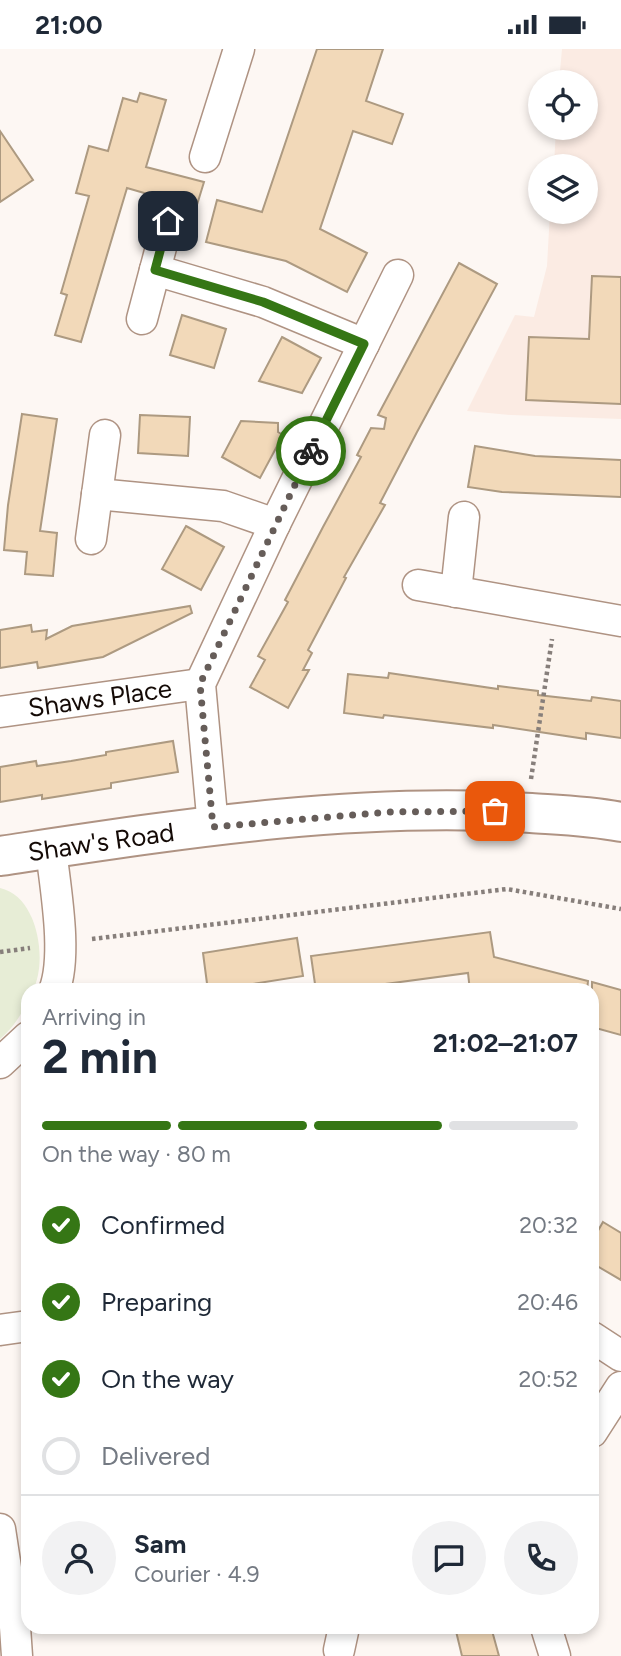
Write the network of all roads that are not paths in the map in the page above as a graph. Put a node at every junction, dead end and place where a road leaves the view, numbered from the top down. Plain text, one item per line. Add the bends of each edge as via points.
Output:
1 (239, 49) edge
2 (205, 157) dead end
3 (168, 221) dead end
4 (155, 270) junction
5 (398, 275) dead end
6 (142, 319) dead end
7 (364, 344) junction
8 (105, 435) dead end
9 (97, 494) junction
10 (464, 517) dead end
11 (275, 524) junction
12 (91, 539) dead end
13 (418, 585) dead end
14 (456, 592) junction
15 (621, 621) edge
16 (200, 684) junction
17 (0, 712) edge
18 (621, 822) edge
19 (213, 827) junction
20 (51, 849) junction
21 (0, 856) edge
22 (55, 983) edge
23 (21, 1044) edge
24 (0, 1063) edge
25 (21, 1327) edge
26 (0, 1329) edge
27 (599, 1342) edge
28 (621, 1356) edge
29 (621, 1387) edge
30 (599, 1421) edge
31 (0, 1529) edge
32 (548, 1634) edge
33 (17, 1656) edge
34 (555, 1656) edge

1 - 2 street
3 - 4 street
4 - 6 street
4 - 7 street via 263,302
5 - 7 street
7 - 11 street
8 - 9 street
9 - 11 street via 223,506
9 - 12 street
10 - 14 street
11 - 16 street
13 - 14 street
14 - 15 street
16 - 17 street, Shaws Place
16 - 19 street
18 - 19 street, Shaw's Road via 525,813 409,811
19 - 20 street, Shaw's Road
20 - 21 street, Shaw's Road
20 - 22 street via 59,917
23 - 24 street
25 - 26 street
27 - 28 street
29 - 30 street
31 - 33 street
32 - 34 street

